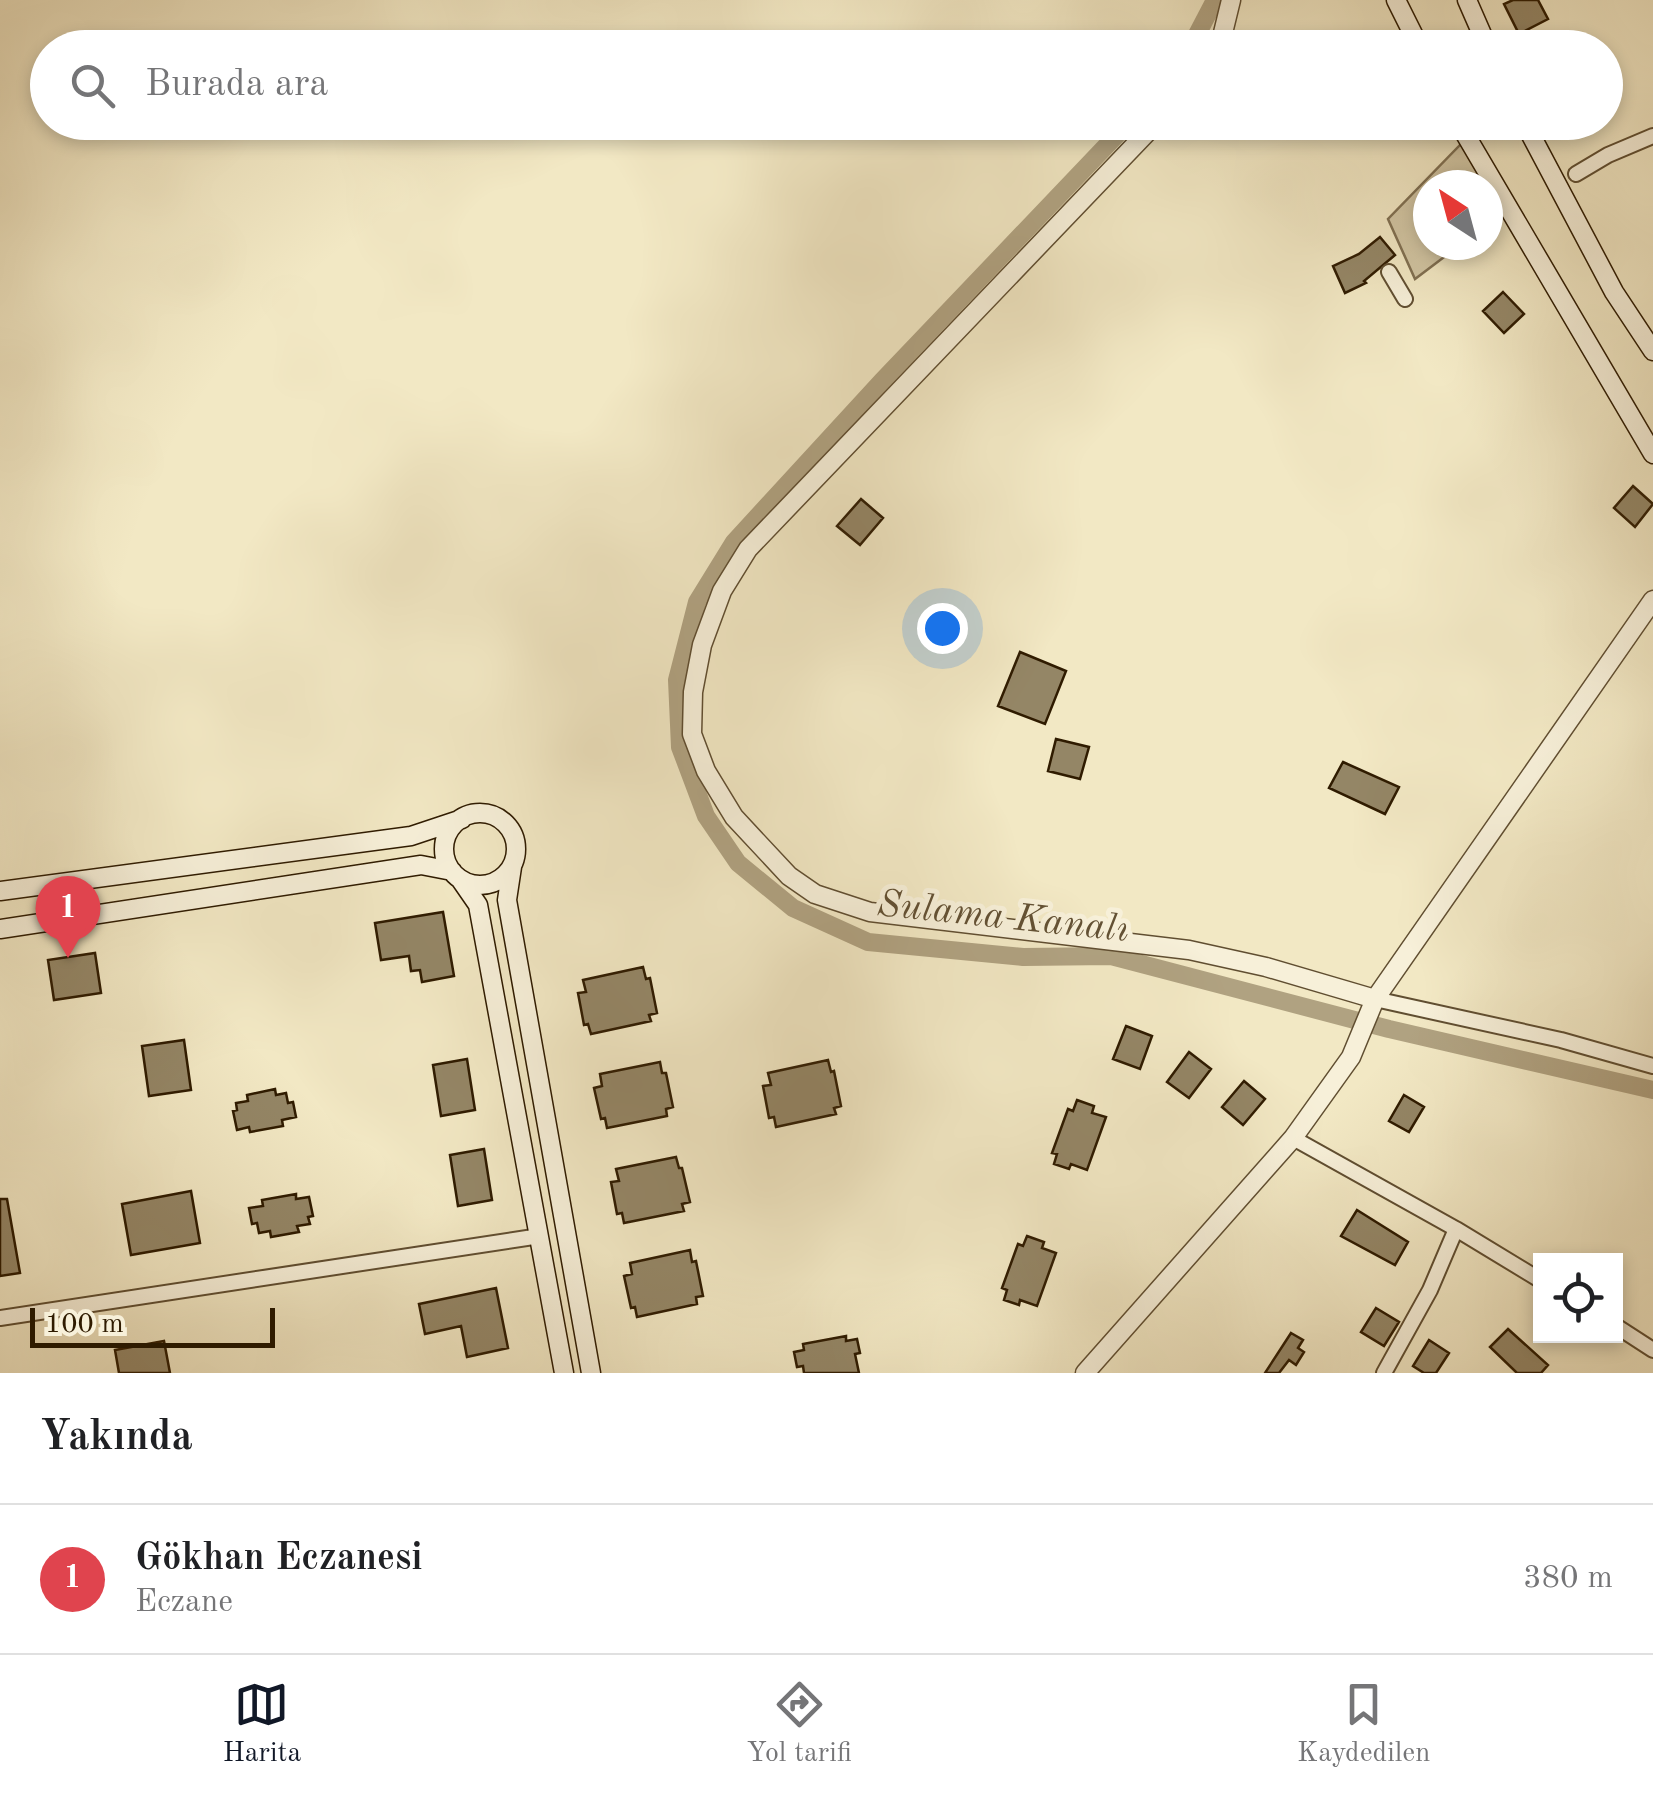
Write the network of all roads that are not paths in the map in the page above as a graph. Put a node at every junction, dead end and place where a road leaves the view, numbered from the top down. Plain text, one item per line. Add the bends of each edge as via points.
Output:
1 (1232, 0) edge
2 (1396, 0) edge
3 (1466, 0) edge
4 (1225, 30) edge
5 (1411, 30) edge
6 (1480, 30) edge
7 (1653, 136) edge
8 (1140, 140) edge
9 (1469, 140) edge
10 (1534, 140) edge
11 (1576, 174) dead end
12 (1389, 272) dead end
13 (1405, 299) dead end
14 (1653, 351) edge
15 (1653, 454) edge
16 (1651, 608) edge
17 (462, 818) junction
18 (512, 866) junction
19 (456, 875) junction
20 (0, 891) edge
21 (0, 929) edge
22 (1373, 1004) junction
23 (1653, 1066) edge
24 (1293, 1138) junction
25 (1456, 1228) junction
26 (540, 1236) junction
27 (1533, 1276) edge
28 (0, 1318) edge
29 (1623, 1331) edge
30 (1653, 1350) edge
31 (564, 1373) edge
32 (591, 1373) edge
33 (1085, 1373) edge
34 (1384, 1373) edge

1 - 4 main road
2 - 5 main road
3 - 6 main road
7 - 11 street
8 - 22 main road via 748,549 722,590 702,645 692,734 734,817 788,876 815,894 870,912 1188,950 1266,967
9 - 15 main road
10 - 14 main road
12 - 13 street
16 - 22 main road
17 - 18 main road via 484,813 506,823 516,844
17 - 19 main road via 444,848
17 - 20 main road via 411,836
18 - 19 main road via 495,882 471,884
18 - 32 main road via 507,900
19 - 21 main road via 421,865
19 - 26 main road via 478,905
22 - 23 street via 1561,1040
22 - 24 main road via 1352,1056
24 - 25 street
24 - 33 main road
25 - 27 street
25 - 34 street
26 - 28 street
26 - 31 main road
29 - 30 street

